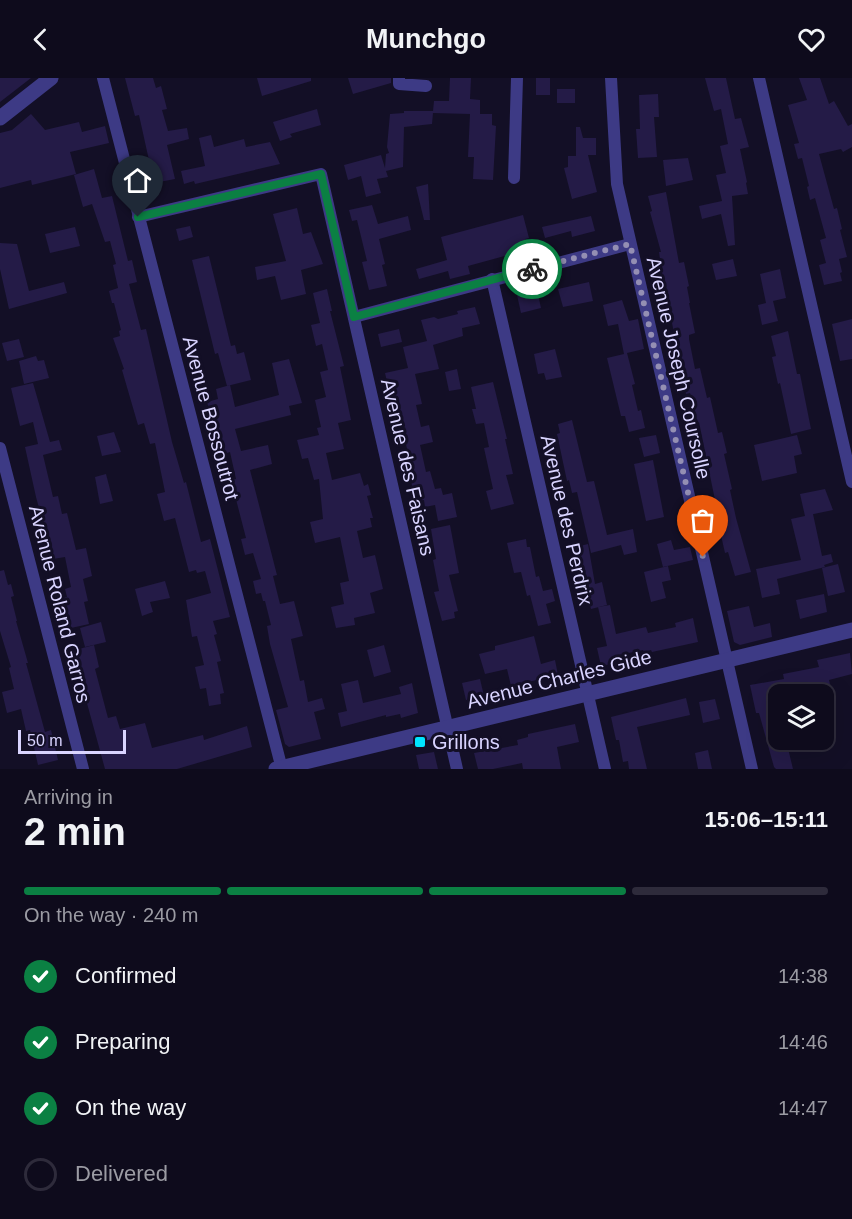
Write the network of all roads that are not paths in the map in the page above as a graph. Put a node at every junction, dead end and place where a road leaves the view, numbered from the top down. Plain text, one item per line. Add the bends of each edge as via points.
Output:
1 (51, 78) edge
2 (103, 78) edge
3 (399, 78) edge
4 (517, 78) edge
5 (611, 78) edge
6 (759, 78) edge
7 (426, 86) dead end
8 (0, 118) edge
9 (514, 178) dead end
10 (138, 217) junction
11 (630, 244) junction
12 (492, 279) junction
13 (354, 317) junction
14 (0, 448) edge
15 (852, 482) edge
16 (852, 630) edge
17 (727, 660) junction
18 (587, 694) junction
19 (448, 727) junction
20 (83, 769) edge
21 (280, 769) edge
22 (457, 769) edge
23 (605, 769) edge
24 (752, 769) edge

1 - 8 street
2 - 10 street, Avenue Bossoutrot
3 - 7 street via 399,84
4 - 9 street
5 - 11 street, Avenue Joseph Coursolle via 617,184
6 - 15 street
10 - 13 street, Avenue des Faisans via 321,174
10 - 21 street, Avenue Bossoutrot
11 - 12 street
11 - 17 street, Avenue Joseph Coursolle
12 - 13 street
12 - 18 street, Avenue des Perdrix
13 - 19 street, Avenue des Faisans
14 - 20 street, Avenue Roland Garros
16 - 17 street, Avenue Charles Gide
17 - 18 street, Avenue Charles Gide
17 - 24 street, Avenue Joseph Coursolle
18 - 19 street, Avenue Charles Gide
18 - 23 street, Avenue des Perdrix
19 - 21 street, Avenue Charles Gide
19 - 22 street, Avenue des Faisans

